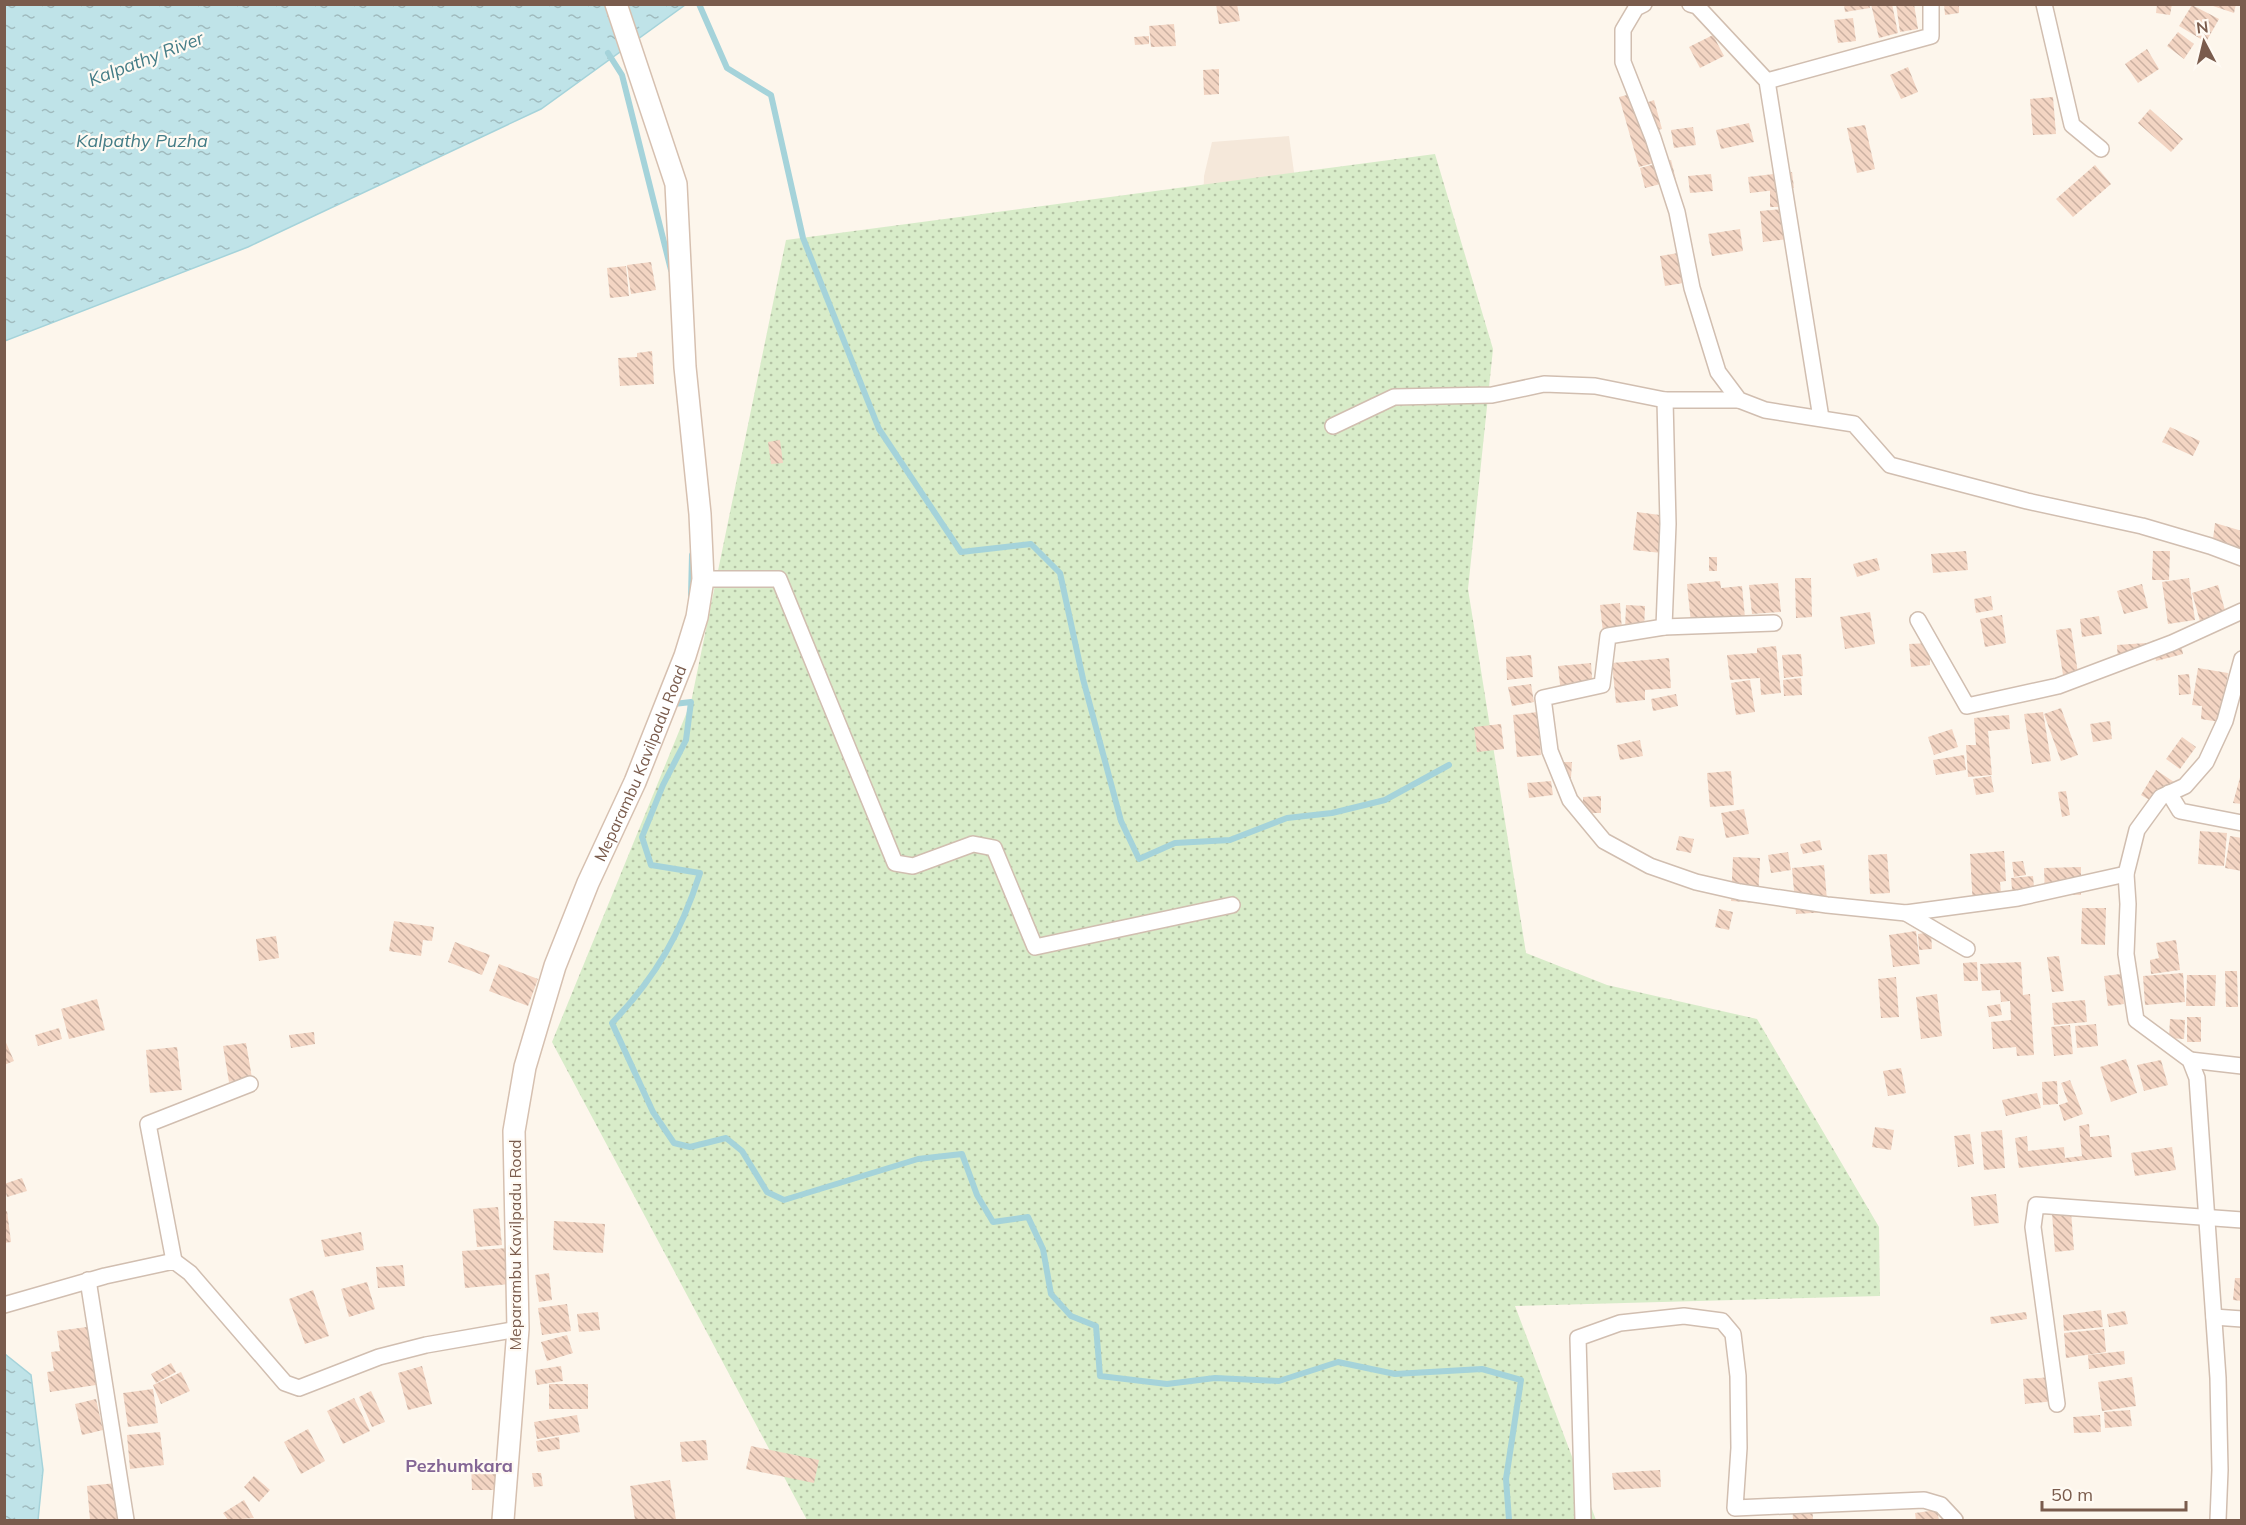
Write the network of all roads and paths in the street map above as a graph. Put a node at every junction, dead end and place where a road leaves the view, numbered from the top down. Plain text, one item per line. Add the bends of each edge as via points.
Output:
1 (616, 4) edge
2 (1644, 4) edge
3 (1690, 4) edge
4 (1931, 4) edge
5 (2044, 4) edge
6 (1767, 81) junction
7 (2101, 149) dead end
8 (1665, 400) junction
9 (1740, 400) junction
10 (1821, 418) junction
11 (1333, 426) dead end
12 (2241, 558) edge
13 (703, 579) junction
14 (2241, 611) edge
15 (1918, 620) dead end
16 (1774, 623) dead end
17 (1664, 627) junction
18 (2241, 659) edge
19 (2236, 699) edge
20 (2185, 786) junction
21 (2169, 794) junction
22 (2180, 811) junction
23 (2241, 823) edge
24 (2126, 874) junction
25 (1232, 905) dead end
26 (1906, 913) junction
27 (1967, 949) dead end
28 (2190, 1060) junction
29 (2241, 1066) edge
30 (250, 1084) dead end
31 (2208, 1217) junction
32 (2241, 1220) edge
33 (174, 1261) junction
34 (88, 1280) junction
35 (4, 1305) edge
36 (2214, 1317) junction
37 (2241, 1319) edge
38 (518, 1329) junction
39 (2057, 1404) dead end
40 (1735, 1514) edge
41 (126, 1521) edge
42 (503, 1521) edge
43 (1583, 1521) edge
44 (1955, 1521) edge
45 (2218, 1521) edge

1 - 13 main road, Meparambu Kavilpadu Road via 676,183 685,367
2 - 9 street via 1636,8 1623,30 1623,62 1677,212 1692,288 1718,372
3 - 6 street via 1697,6
4 - 6 street via 1931,36
5 - 7 street via 2072,124
6 - 10 street
8 - 9 street
8 - 11 street via 1595,386 1544,384 1492,395 1394,397
8 - 17 street via 1668,524
9 - 10 street via 1765,410
10 - 12 street via 1854,424 1890,465 2142,526
13 - 25 street via 779,579 896,863 913,866 973,844 994,848 1035,947
13 - 38 main road, Meparambu Kavilpadu Road via 685,656 555,966 525,1067 514,1131
14 - 15 street via 2172,643 2058,686 1967,706
16 - 17 street
17 - 26 street via 1608,636 1602,685 1543,698 1550,752 1570,800 1604,841 1650,866 1707,884 1827,905
18 - 19 street
19 - 20 street via 2206,762
20 - 21 street
20 - 22 street
21 - 22 street
21 - 24 street via 2161,797 2138,830
22 - 23 street
24 - 26 street via 2018,898
24 - 28 street via 2126,954 2136,1020
26 - 27 street
28 - 29 street
28 - 31 street via 2197,1078
30 - 33 street via 148,1124
31 - 32 street
31 - 36 street
31 - 39 street via 2036,1204 2033,1227
33 - 34 street
33 - 38 street via 190,1272 285,1383 299,1388 379,1357 437,1342
34 - 35 street
34 - 41 street
36 - 37 street
36 - 45 street via 2220,1458
38 - 42 main road, Meparambu Kavilpadu Road
40 - 43 street via 1739,1448 1733,1334 1722,1322 1684,1316 1620,1323 1578,1338
40 - 44 street via 1924,1500 1941,1505

